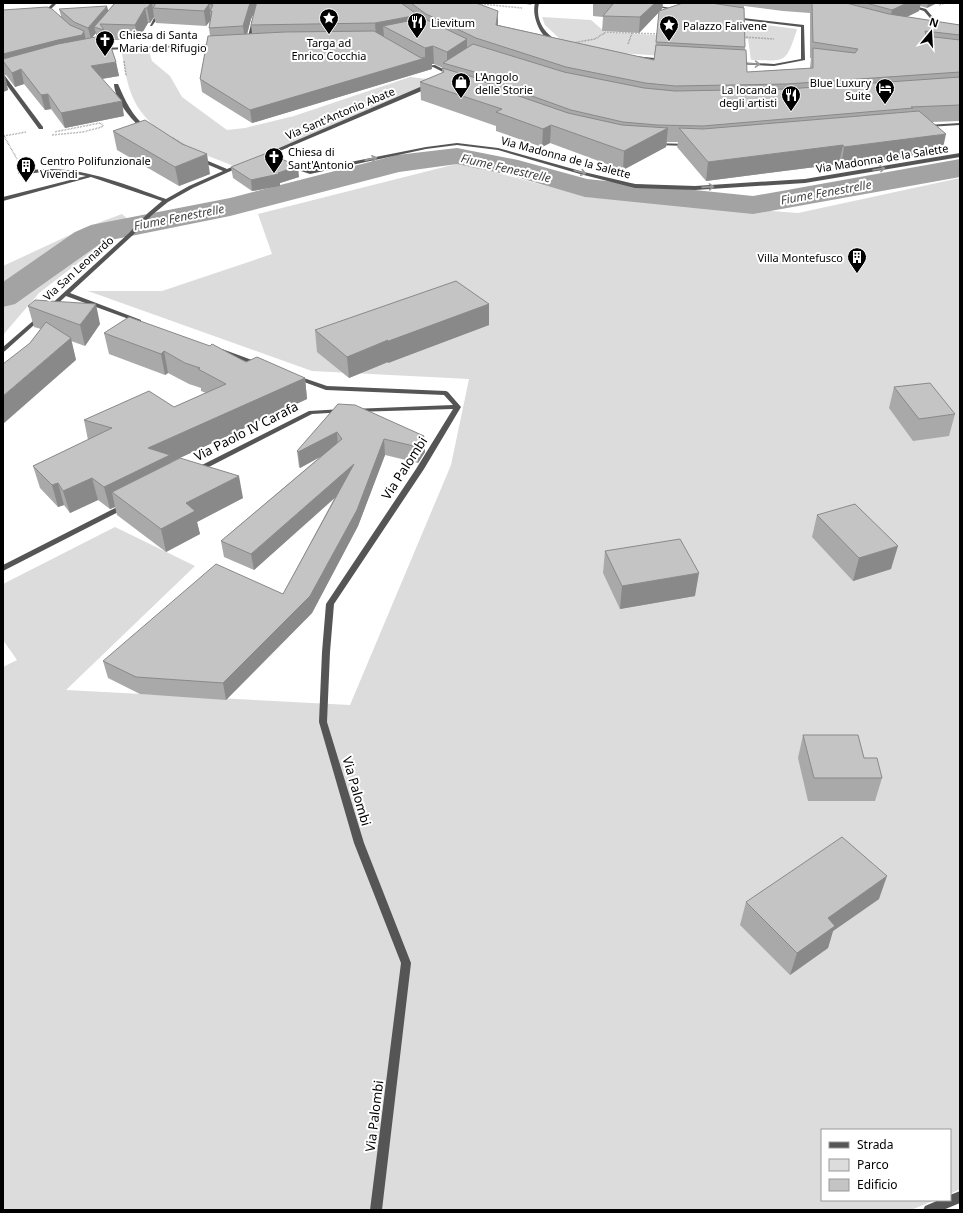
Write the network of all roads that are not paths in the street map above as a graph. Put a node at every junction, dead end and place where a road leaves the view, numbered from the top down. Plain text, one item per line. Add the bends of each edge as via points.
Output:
1 (55, 3) edge
2 (262, 3) edge
3 (537, 3) edge
4 (637, 3) edge
5 (900, 3) edge
6 (682, 10) edge
7 (34, 16) edge
8 (41, 16) junction
9 (48, 17) edge
10 (729, 17) edge
11 (155, 19) edge
12 (151, 25) dead end
13 (960, 33) edge
14 (953, 35) edge
15 (960, 36) edge
16 (256, 43) edge
17 (240, 44) edge
18 (248, 44) junction
19 (225, 45) edge
20 (561, 46) edge
21 (98, 48) edge
22 (621, 56) edge
23 (674, 60) edge
24 (803, 60) junction
25 (810, 61) dead end
26 (727, 62) edge
27 (418, 64) edge
28 (453, 68) edge
29 (447, 72) junction
30 (441, 76) edge
31 (3, 77) edge
32 (436, 80) edge
33 (116, 85) edge
34 (960, 124) edge
35 (918, 127) edge
36 (42, 128) dead end
37 (148, 132) edge
38 (648, 144) edge
39 (693, 145) edge
40 (267, 155) junction
41 (960, 155) edge
42 (194, 157) edge
43 (274, 158) edge
44 (255, 160) edge
45 (280, 161) edge
46 (249, 162) edge
47 (227, 172) junction
48 (21, 173) dead end
49 (91, 176) junction
50 (3, 199) edge
51 (166, 201) junction
52 (66, 294) junction
53 (147, 324) edge
54 (214, 348) edge
55 (3, 350) edge
56 (266, 367) edge
57 (288, 375) edge
58 (458, 407) junction
59 (186, 475) edge
60 (131, 504) edge
61 (3, 568) edge
62 (950, 1201) edge
63 (376, 1210) edge
64 (929, 1210) edge

1 - 8 street
2 - 18 street via 254,20
3 - 20 street via 534,9 537,24 552,41
4 - 6 street
5 - 13 street via 925,10 936,23
7 - 8 street
8 - 9 street
10 - 24 street via 803,26
11 - 12 street
14 - 15 street
16 - 18 street
17 - 18 street
19 - 21 street
22 - 23 street
24 - 25 street
26 -> 24 street via 774,65
27 - 29 street via 424,68 433,66
28 - 29 street
29 - 30 street
31 - 36 street
32 - 40 street, Via Sant'Antonio Abate via 422,89
33 - 37 street via 132,118
34 - 35 street
38 - 39 street
40 - 43 street
40 - 44 street, Via Sant'Antonio Abate
45 -> 41 street, Via Madonna de la Salette via 293,168 310,172 457,144 498,149 635,186 695,188 805,181
42 - 47 street
46 - 47 street
47 - 51 street
48 - 49 street via 47,170
49 - 50 street
49 - 51 street
51 - 52 street, Via San Leonardo
52 - 53 street
52 - 55 street, Via San Leonardo
54 - 56 street
57 - 58 street via 326,388 446,393
58 - 59 street, Via Paolo IV Carafa via 311,412
58 - 63 street, Via Palombi via 330,604 323,722 359,843 406,963
60 - 61 street
62 - 64 street

